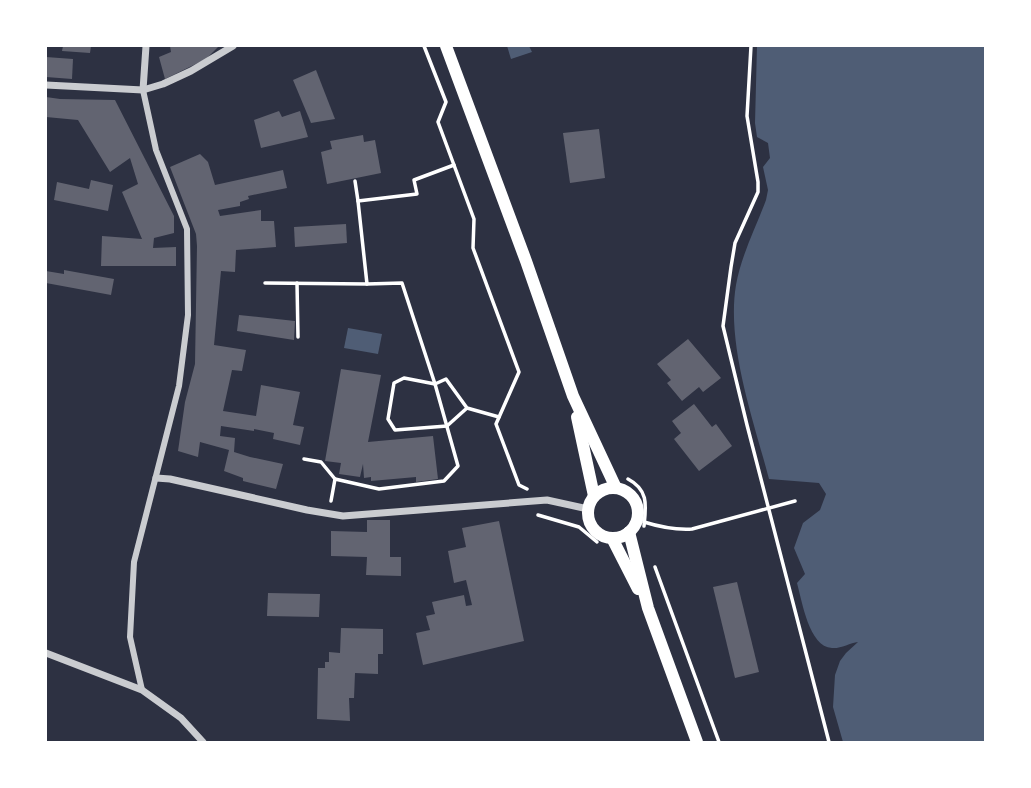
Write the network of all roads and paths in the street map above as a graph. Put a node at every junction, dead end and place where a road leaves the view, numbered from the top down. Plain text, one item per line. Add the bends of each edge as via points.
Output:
1 (146, 46) edge
2 (233, 46) edge
3 (424, 46) edge
4 (446, 46) edge
5 (751, 46) edge
6 (46, 85) edge
7 (144, 90) junction
8 (454, 164) junction
9 (355, 181) dead end
10 (358, 201) junction
11 (265, 283) dead end
12 (297, 283) junction
13 (367, 284) junction
14 (298, 337) dead end
15 (435, 384) junction
16 (573, 396) junction
17 (467, 408) junction
18 (499, 417) junction
19 (447, 426) junction
20 (304, 459) dead end
21 (156, 478) junction
22 (334, 479) junction
23 (616, 488) junction
24 (594, 496) junction
25 (532, 501) junction
26 (795, 501) dead end
27 (769, 508) junction
28 (588, 509) junction
29 (329, 514) junction
30 (644, 522) dead end
31 (629, 532) junction
32 (612, 538) junction
33 (597, 542) dead end
34 (648, 608) junction
35 (46, 653) edge
36 (142, 690) junction
37 (203, 743) edge
38 (697, 743) edge
39 (829, 743) edge

1 - 7 street
2 - 7 street via 191,71
3 - 8 path via 446,102 438,122
4 - 16 main road
5 - 27 path via 747,116 758,192 735,243 723,326
6 - 7 street
7 - 21 street via 156,150 187,229 188,316 179,386
8 - 10 path via 414,180 417,194
8 - 18 path via 474,219 473,248 519,372
9 - 10 path
10 - 13 path
11 - 12 path
12 - 13 path
12 - 14 path
13 - 15 path via 402,284
15 - 17 path via 446,379
15 - 19 path
15 - 19 path via 404,379 394,383 388,419 395,430
16 - 23 main road
16 - 24 main road
17 - 18 path
17 - 19 path
18 - 25 path via 496,424 519,485 527,489
19 - 22 path via 458,466 444,481 379,489
20 - 22 path via 321,462
21 - 29 street
21 - 36 street via 134,562 130,638
22 - 29 path
23 - 24 main road
23 - 31 main road via 635,502 637,518
24 - 28 main road
25 - 28 street
25 - 29 street
25 - 33 path via 537,514 579,527
26 - 27 path
27 - 30 path via 692,529
27 - 39 path
28 - 32 main road via 591,526
31 - 32 main road
31 - 34 main road
32 - 34 main road
34 - 38 main road
35 - 36 street
36 - 37 street via 181,718

